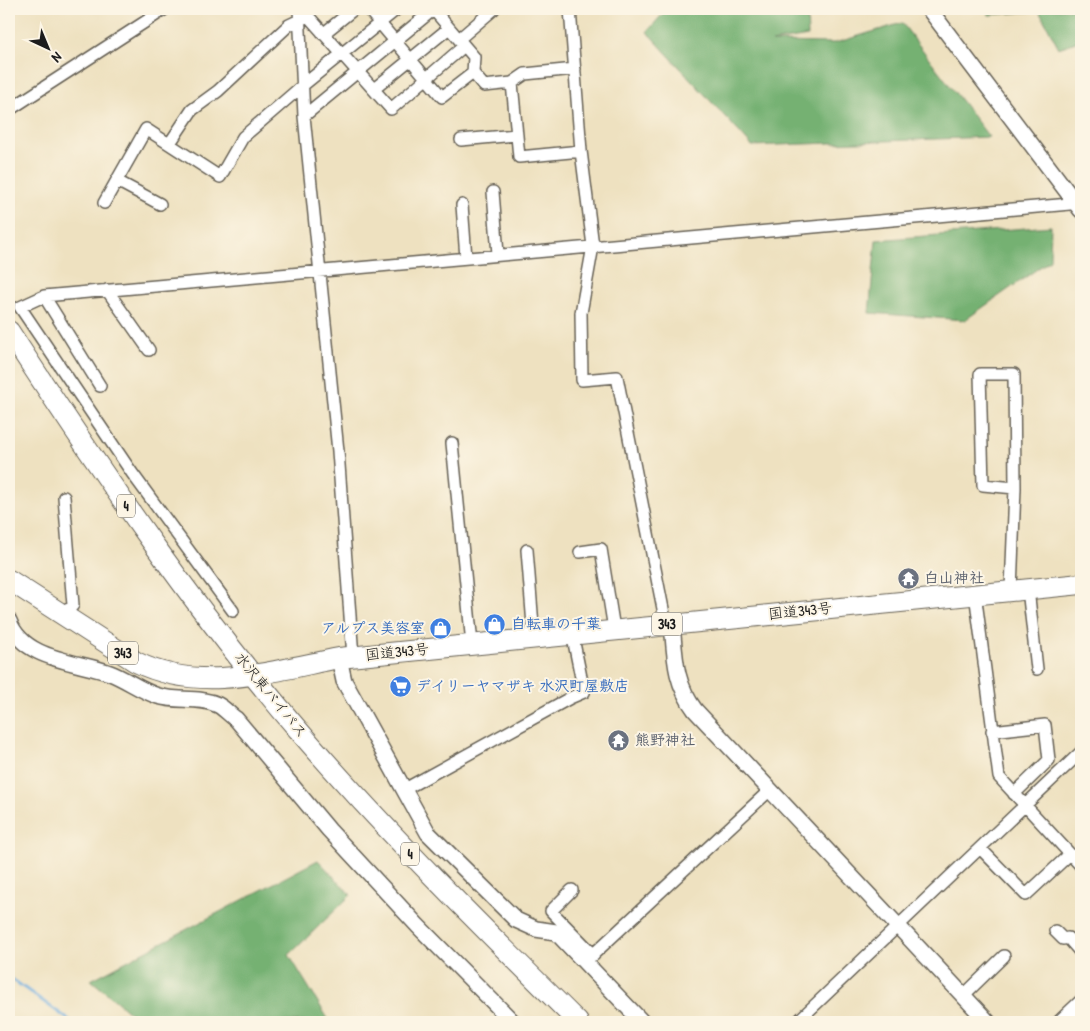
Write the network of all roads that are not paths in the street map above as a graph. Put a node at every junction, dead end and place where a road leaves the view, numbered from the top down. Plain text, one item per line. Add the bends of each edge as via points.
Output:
1 (165, 9) edge
2 (354, 9) edge
3 (368, 9) edge
4 (397, 9) edge
5 (433, 9) edge
6 (494, 9) edge
7 (570, 9) edge
8 (929, 9) edge
9 (306, 14) edge
10 (381, 22) junction
11 (449, 28) junction
12 (323, 34) junction
13 (396, 41) junction
14 (461, 43) junction
15 (344, 54) junction
16 (411, 59) junction
17 (575, 69) junction
18 (359, 72) junction
19 (473, 74) junction
20 (426, 77) junction
21 (512, 83) junction
22 (302, 86) junction
23 (374, 90) junction
24 (9, 110) edge
25 (304, 116) junction
26 (518, 134) junction
27 (461, 140) dead end
28 (170, 143) junction
29 (581, 151) junction
30 (118, 181) junction
31 (493, 192) dead end
32 (104, 203) dead end
33 (160, 204) dead end
34 (462, 205) dead end
35 (1079, 206) edge
36 (593, 246) junction
37 (498, 254) junction
38 (466, 258) junction
39 (318, 271) junction
40 (107, 290) junction
41 (44, 296) junction
42 (9, 331) edge
43 (149, 350) dead end
44 (100, 386) dead end
45 (452, 443) dead end
46 (1015, 488) junction
47 (64, 497) dead end
48 (527, 550) dead end
49 (580, 552) dead end
50 (10, 584) edge
51 (1081, 584) edge
52 (1020, 589) junction
53 (975, 594) junction
54 (233, 611) dead end
55 (65, 614) junction
56 (9, 621) edge
57 (669, 624) junction
58 (614, 629) junction
59 (572, 633) junction
60 (534, 638) junction
61 (472, 644) junction
62 (346, 658) junction
63 (1036, 669) dead end
64 (253, 675) junction
65 (992, 731) junction
66 (1081, 752) edge
67 (405, 789) junction
68 (770, 790) junction
69 (1019, 800) junction
70 (980, 848) junction
71 (1070, 854) junction
72 (1081, 866) edge
73 (572, 890) dead end
74 (899, 926) junction
75 (1055, 930) dead end
76 (1081, 953) edge
77 (1004, 956) dead end
78 (590, 958) junction
79 (964, 996) junction
80 (1081, 1003) edge
81 (632, 1019) edge
82 (513, 1022) edge
83 (578, 1022) edge
84 (797, 1022) edge
85 (988, 1022) edge
86 (1061, 1022) edge

1 - 24 street
2 - 12 street
3 - 10 street
4 - 10 street
5 - 11 street
5 - 13 street
6 - 14 street
7 - 17 street
8 - 35 street
9 - 12 street
9 - 22 street
9 - 28 street via 289,25 218,91 192,110
10 - 13 street
10 - 15 street
11 - 14 street
11 - 16 street
12 - 15 street
13 - 16 street
13 - 18 street
14 - 19 street via 474,57
14 - 20 street
15 - 18 street
15 - 22 street
16 - 20 street
16 - 23 street
17 - 21 street via 525,74
17 - 29 street
18 - 23 street
18 - 25 street
19 - 20 street via 442,97
19 - 21 street via 484,86
20 - 23 street via 391,109
21 - 26 street
22 - 25 street
22 - 28 street via 244,137 220,177
25 - 39 street
26 - 27 street
26 - 29 street via 520,157
28 - 30 street via 146,130
29 - 36 street
30 - 32 street
30 - 33 street
31 - 37 street
34 - 38 street
35 - 36 street
36 - 37 street
36 - 57 street via 581,313 582,380 617,378
37 - 38 street
38 - 39 street
39 - 40 street
39 - 62 street via 338,451
40 - 41 street
40 - 43 street
41 - 44 street
41 - 54 street via 20,307 132,473
42 - 64 highway, 水沢東バイパス / 4 via 83,445 166,562
45 - 61 street
46 - 46 street via 1014,374 980,374 984,485
46 - 52 street
47 - 55 street via 73,605
48 - 60 street
49 - 58 street via 601,550
50 - 55 highway, 国道343号 / 343
51 - 52 highway, 国道343号 / 343
52 - 53 highway, 国道343号 / 343
52 - 63 street
53 - 57 highway, 国道343号 / 343
53 - 65 street
55 - 64 highway, 国道343号 / 343 via 156,672 204,680
56 - 82 street via 12,629 27,644 49,657 111,673 158,696 196,699 218,705 236,719 342,844
57 - 58 highway, 国道343号 / 343
57 - 68 street via 680,686 688,700
58 - 59 highway, 国道343号 / 343
59 - 60 highway, 国道343号 / 343
59 - 67 street via 584,692
60 - 61 highway, 国道343号 / 343
61 - 62 highway, 国道343号 / 343
62 - 64 highway, 国道343号 / 343
62 - 67 street via 344,681
64 - 83 highway, 水沢東バイパス / 4 via 376,817 457,903
65 - 69 street via 999,777
65 - 69 street via 1044,725 1049,760
66 - 69 street
67 - 78 street via 428,833 516,920 536,930 556,932
68 - 74 street
68 - 78 street
69 - 70 street
69 - 71 street
70 - 71 street via 1026,895
70 - 74 street
71 - 72 street
73 - 78 street via 551,911
74 - 79 street
74 - 84 street
75 - 76 street via 1063,939 1068,938
77 - 79 street
78 - 81 street
79 - 85 street
80 - 86 street

